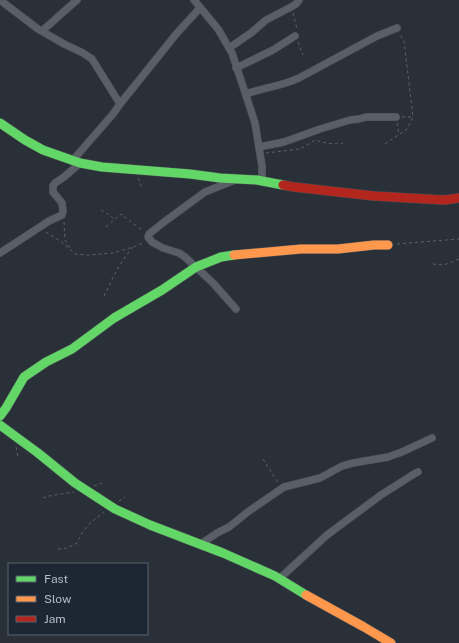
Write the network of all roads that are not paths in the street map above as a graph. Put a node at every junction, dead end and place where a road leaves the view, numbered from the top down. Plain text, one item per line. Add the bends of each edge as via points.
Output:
1 (0, 0) edge
2 (77, 0) edge
3 (194, 0) edge
4 (299, 0) edge
5 (200, 8) junction
6 (397, 28) road end
7 (42, 31) junction
8 (296, 32) road end
9 (229, 48) junction
10 (236, 68) junction
11 (246, 94) junction
12 (120, 104) junction
13 (396, 117) dead end
14 (0, 123) edge
15 (259, 150) junction
16 (77, 162) junction
17 (237, 179) junction
18 (262, 181) junction
19 (459, 198) edge
20 (155, 229) junction
21 (158, 245) junction
22 (388, 245) road end
23 (0, 252) edge
24 (196, 267) junction
25 (236, 309) dead end
26 (0, 416) edge
27 (0, 425) edge
28 (432, 438) dead end
29 (418, 472) dead end
30 (201, 544) junction
31 (279, 579) junction
32 (391, 643) edge

1 - 7 street
2 - 7 street
3 - 5 street
4 - 9 street via 266,20
5 - 9 street via 218,29
5 - 12 street
6 - 11 street via 291,82
7 - 12 street via 92,59
8 - 10 street via 273,50
9 - 10 street
10 - 11 street
11 - 15 street via 255,123
12 - 16 street
13 - 15 street via 350,120
14 - 16 street via 43,150
15 - 18 street
16 - 17 street via 102,167
16 - 23 street via 53,186 53,192 62,203 62,215
17 - 18 street
17 - 20 street via 205,192
18 - 19 street via 374,196 444,200
20 - 21 street via 153,234
20 - 21 street via 149,238
21 - 24 street via 185,256
22 - 24 street via 236,255 221,257
24 - 25 street
24 - 26 street via 114,318 72,349 24,377
27 - 30 street via 110,507
28 - 30 street via 402,452 342,466 320,478 284,487
29 - 31 street via 381,495 327,535
30 - 31 street
31 - 32 street

